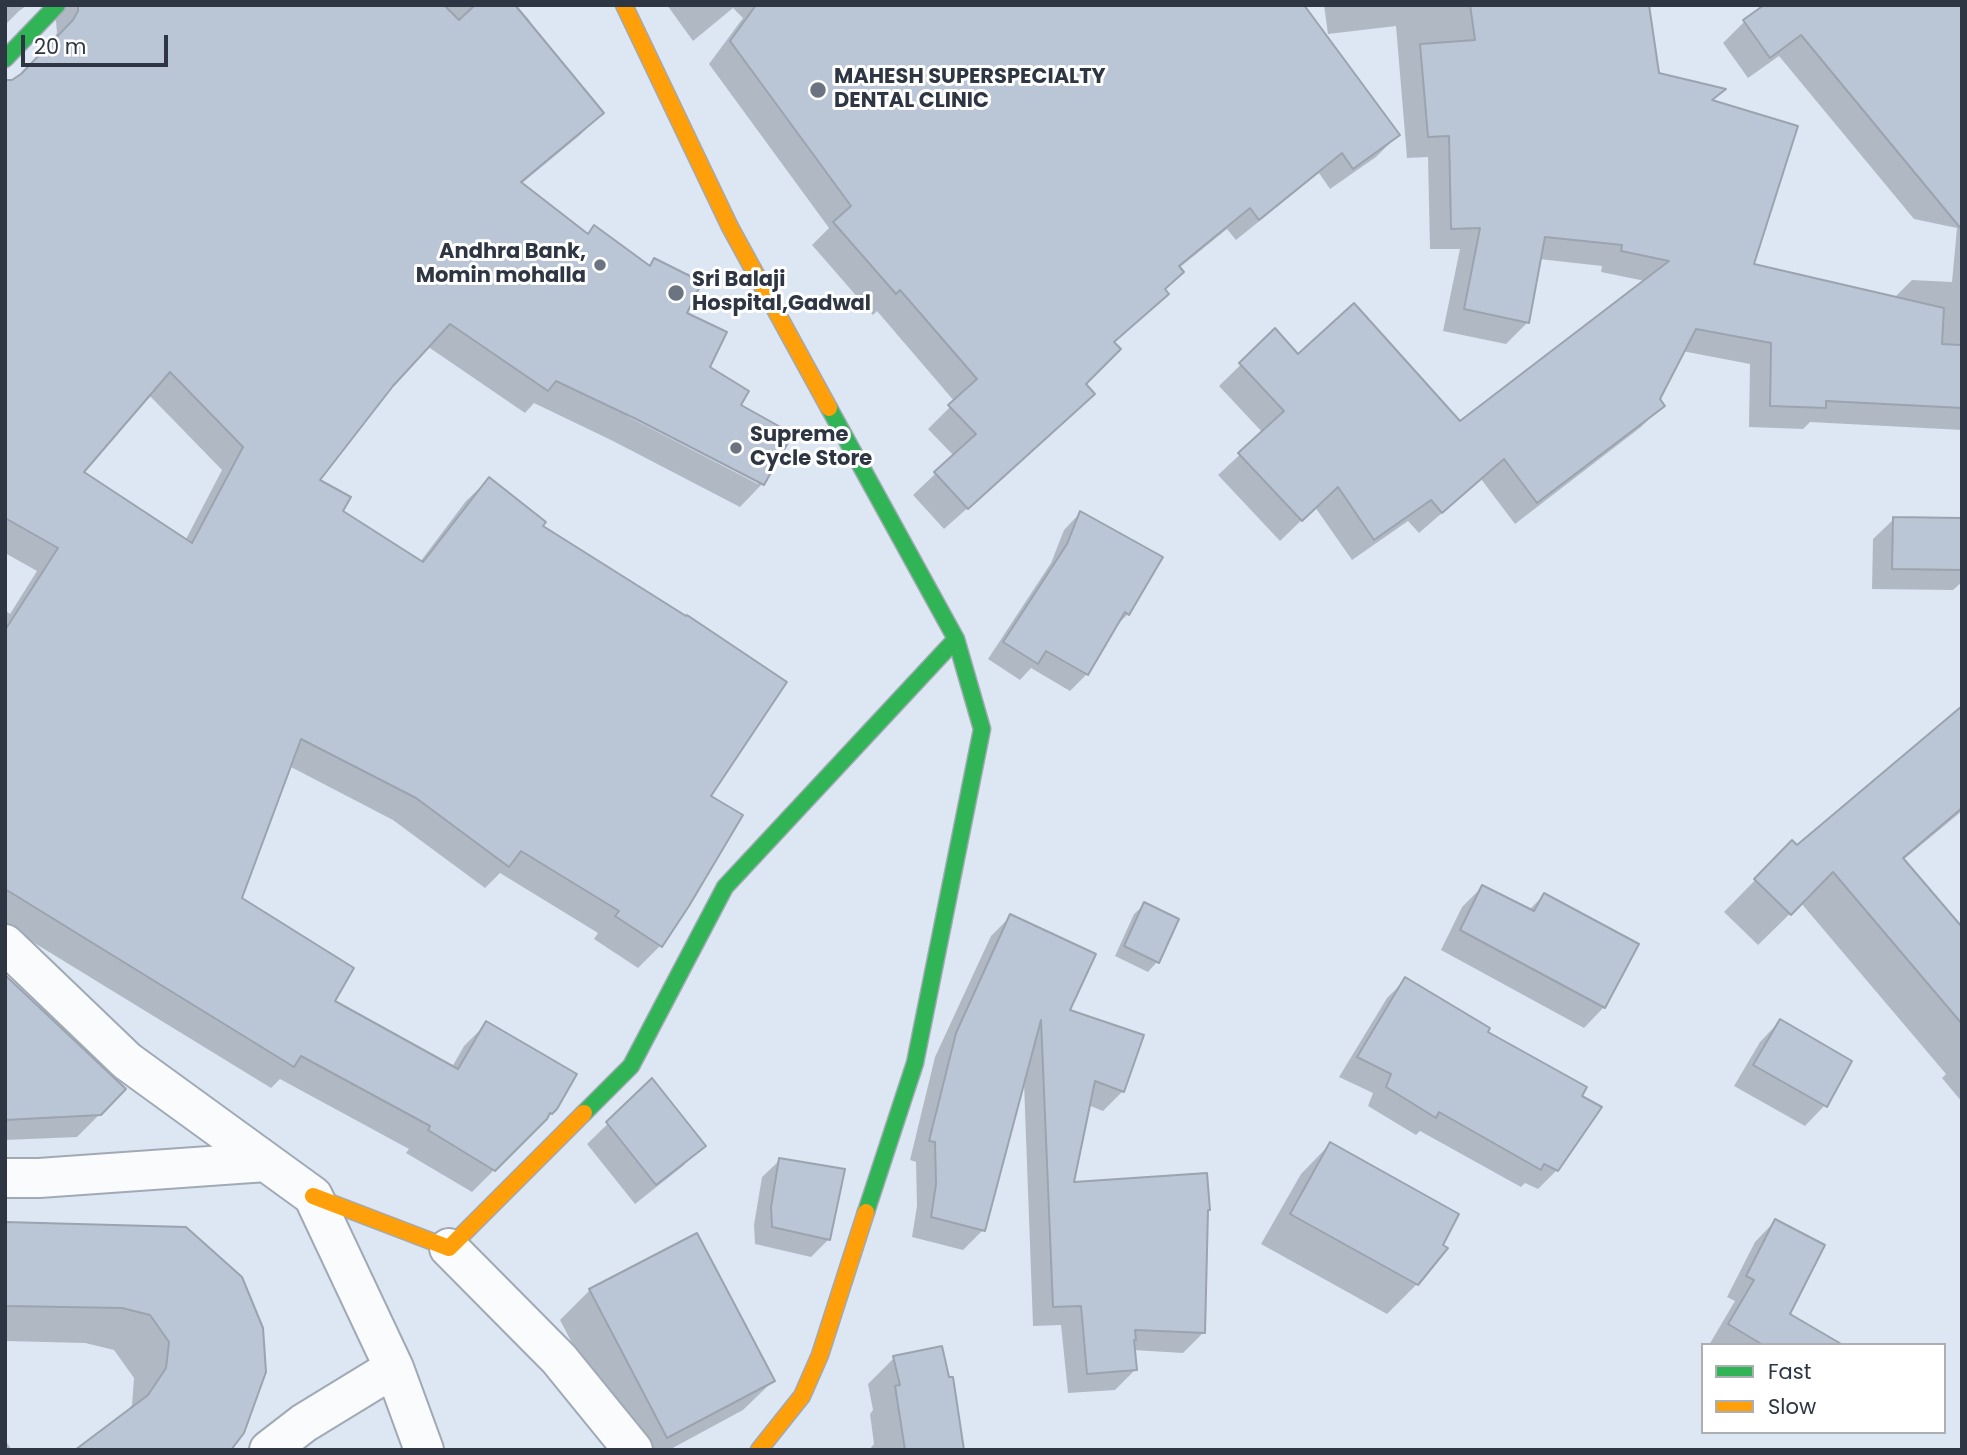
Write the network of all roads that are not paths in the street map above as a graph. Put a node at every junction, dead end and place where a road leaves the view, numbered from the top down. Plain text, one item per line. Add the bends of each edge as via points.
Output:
1 (57, 5) edge
2 (624, 5) edge
3 (5, 59) edge
4 (956, 639) junction
5 (5, 944) edge
6 (266, 1162) junction
7 (5, 1178) edge
8 (313, 1196) junction
9 (449, 1248) junction
10 (394, 1368) junction
11 (269, 1450) edge
12 (424, 1450) edge
13 (633, 1450) edge
14 (759, 1450) edge

1 - 3 main road
2 - 4 main road via 730,227
4 - 9 main road via 725,887 631,1066
4 - 14 main road via 982,729 915,1063 820,1355 802,1396
5 - 6 street via 127,1061
6 - 7 street
6 - 8 street
8 - 9 main road
8 - 10 street
9 - 13 street via 559,1359
10 - 11 street
10 - 12 street

